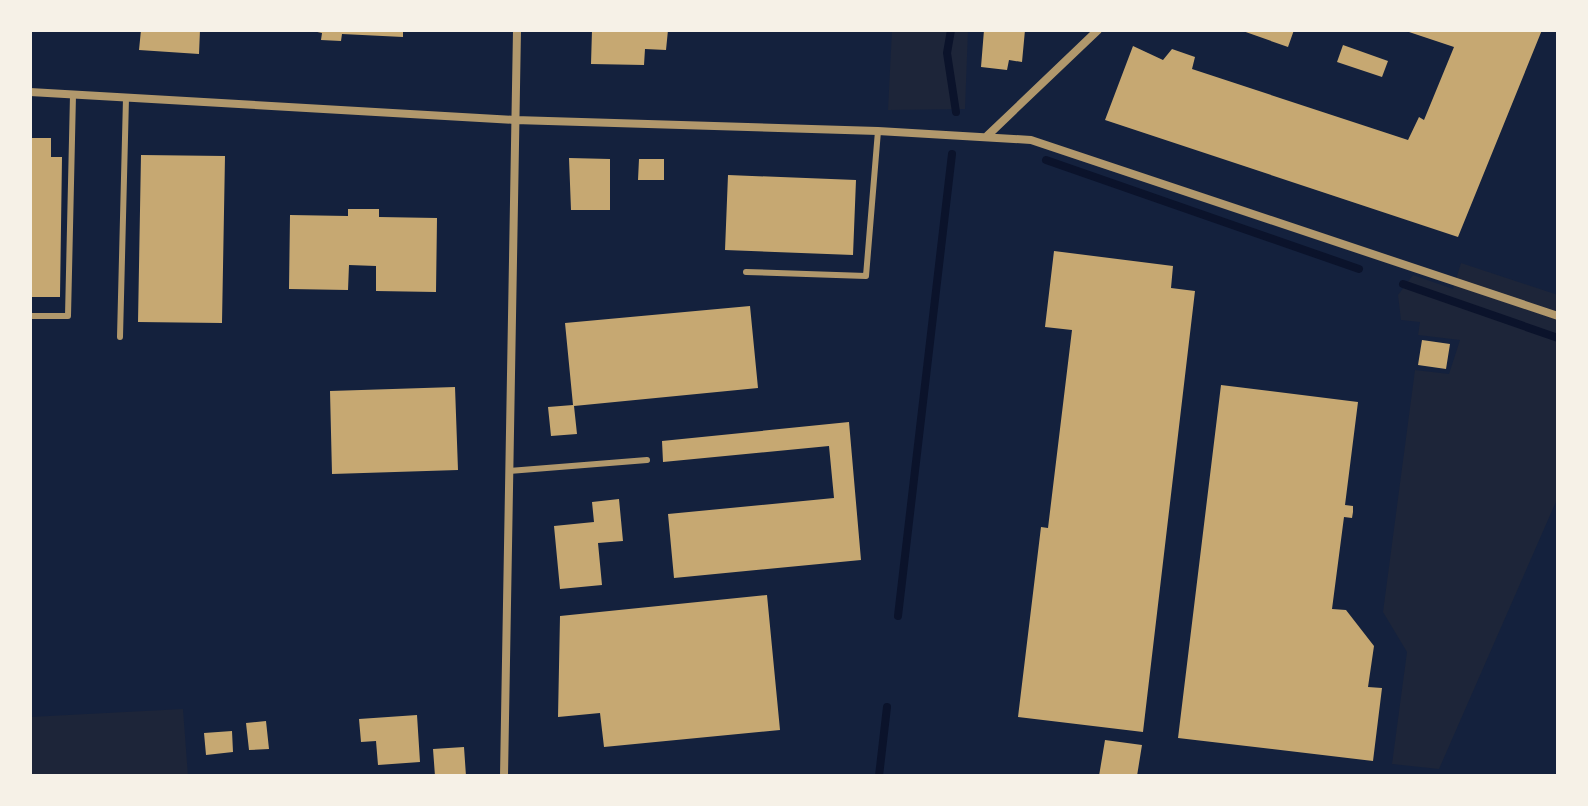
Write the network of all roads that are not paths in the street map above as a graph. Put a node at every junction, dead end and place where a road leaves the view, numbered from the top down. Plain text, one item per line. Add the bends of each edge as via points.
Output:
1 (517, 30) edge
2 (1098, 30) edge
3 (30, 92) edge
4 (73, 95) junction
5 (126, 98) junction
6 (515, 120) junction
7 (878, 131) junction
8 (986, 137) junction
9 (746, 272) dead end
10 (30, 316) edge
11 (1558, 316) edge
12 (120, 337) dead end
13 (647, 460) dead end
14 (509, 471) junction
15 (504, 776) edge

1 - 6 street
2 - 8 street
3 - 4 street
4 - 5 street
4 - 10 lane via 68,316
5 - 6 street
5 - 12 lane
6 - 7 street
6 - 14 street
7 - 8 street
7 - 9 lane via 866,276
8 - 11 street via 1031,140
13 - 14 lane
14 - 15 street

